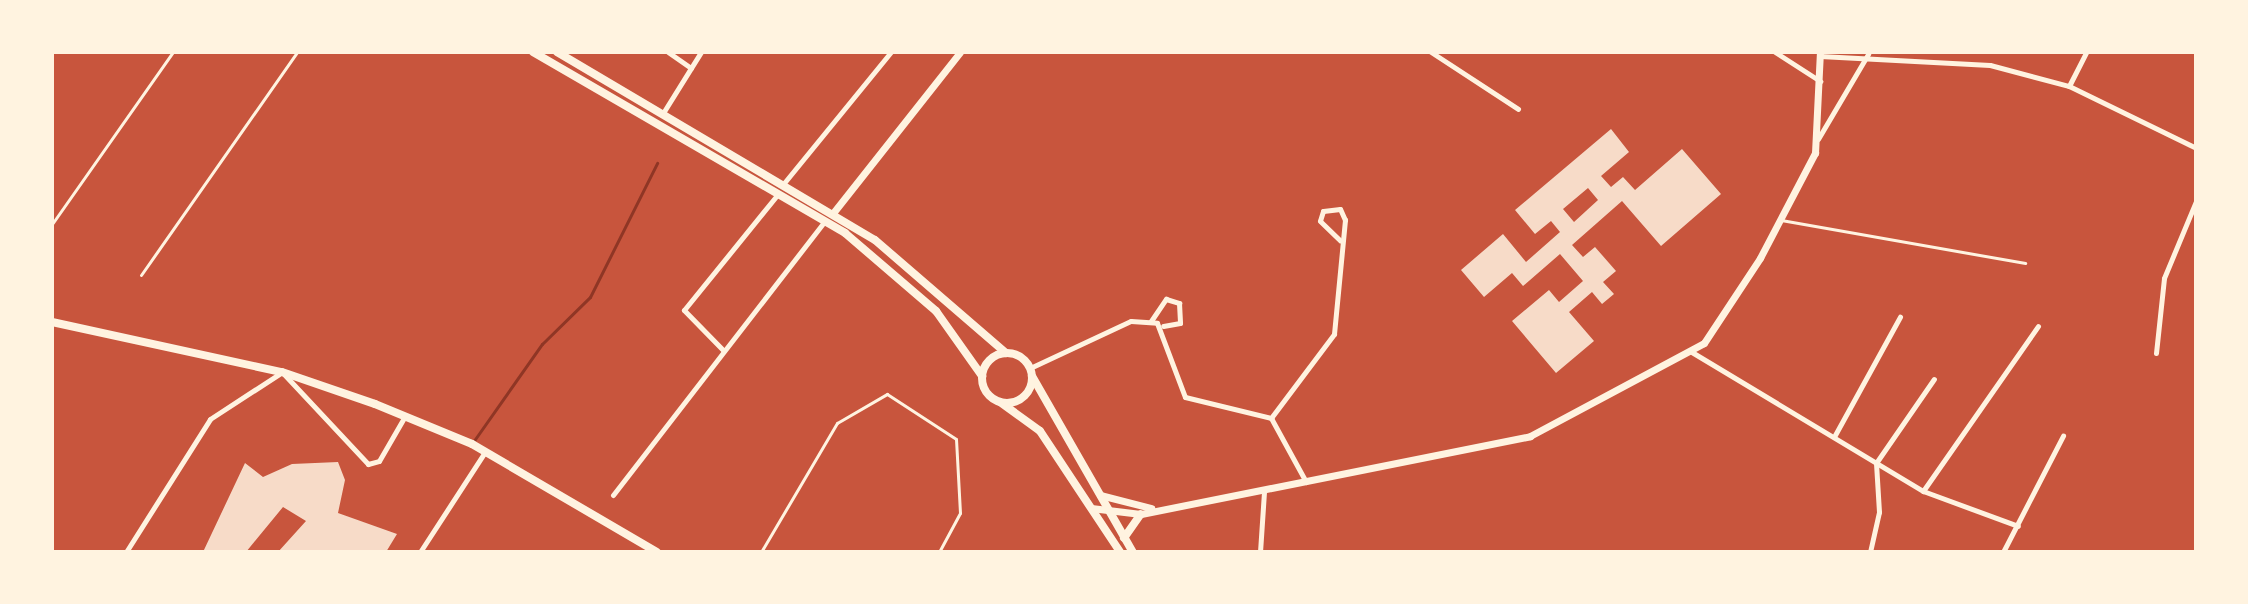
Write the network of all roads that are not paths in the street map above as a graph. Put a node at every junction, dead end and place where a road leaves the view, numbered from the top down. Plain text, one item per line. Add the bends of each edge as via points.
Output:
1 (173, 52) edge
2 (297, 52) edge
3 (533, 52) edge
4 (557, 52) edge
5 (668, 52) edge
6 (701, 52) edge
7 (891, 52) edge
8 (960, 52) edge
9 (1431, 52) edge
10 (1775, 52) edge
11 (2086, 52) edge
12 (1820, 54) edge
13 (1868, 54) junction
14 (691, 68) junction
15 (1821, 82) junction
16 (2069, 86) junction
17 (1518, 109) dead end
18 (663, 113) junction
19 (1818, 139) junction
20 (2196, 148) edge
21 (784, 183) junction
22 (779, 193) junction
23 (2196, 201) edge
24 (833, 213) junction
25 (826, 220) junction
26 (1781, 220) junction
27 (52, 224) edge
28 (1340, 240) junction
29 (2025, 263) dead end
30 (141, 275) dead end
31 (1900, 317) dead end
32 (1151, 321) junction
33 (52, 322) edge
34 (1160, 325) junction
35 (2038, 326) dead end
36 (723, 350) junction
37 (1690, 351) junction
38 (1006, 353) junction
39 (2156, 353) dead end
40 (282, 372) junction
41 (1031, 372) junction
42 (982, 376) junction
43 (1934, 379) dead end
44 (1000, 402) junction
45 (405, 416) junction
46 (1271, 418) junction
47 (1835, 435) junction
48 (2063, 436) dead end
49 (485, 452) junction
50 (1876, 463) junction
51 (1306, 482) junction
52 (1264, 491) junction
53 (1923, 491) junction
54 (613, 495) dead end
55 (1100, 495) junction
56 (1091, 508) junction
57 (1158, 509) junction
58 (1110, 514) junction
59 (1141, 514) junction
60 (2018, 526) junction
61 (1124, 538) junction
62 (126, 552) edge
63 (420, 552) edge
64 (657, 552) edge
65 (761, 552) edge
66 (939, 552) edge
67 (1120, 552) edge
68 (1133, 552) edge
69 (1260, 552) edge
70 (1870, 552) edge
71 (2003, 552) edge

1 - 27 lane
2 - 30 lane
3 - 22 main road
4 - 18 main road
5 - 14 street
6 - 14 street
7 - 21 street
8 - 24 street
9 - 17 street
10 - 15 street
11 - 16 street
12 - 13 street
12 - 15 street
13 - 16 street via 1967,61
13 - 19 street
14 - 18 street
15 - 19 street
16 - 20 street via 2179,135
18 - 21 main road
19 - 26 street
21 - 24 main road
22 - 25 main road
22 - 36 street via 695,296 684,317
23 - 39 street via 2164,278
24 - 38 main road via 909,266
25 - 36 street
25 - 42 main road via 903,279 946,322
26 - 29 lane
26 - 37 street via 1719,327
28 - 28 street via 1340,209 1323,211 1323,226
28 - 46 street via 1334,334
31 - 47 street
32 - 34 street
32 - 34 street via 1166,299 1179,303 1180,323
32 - 41 street via 1131,321
33 - 40 main road
34 - 46 street via 1185,397
35 - 53 street
36 - 54 street
37 - 47 street
37 - 51 street via 1530,436
38 - 41 main road
38 - 42 main road via 989,360
40 - 45 main road
40 - 45 street via 368,464 379,461
40 - 62 street via 210,419
41 - 44 main road via 1022,397
41 - 55 main road
42 - 44 main road
43 - 50 street
44 - 56 main road via 1040,431
45 - 49 main road
46 - 51 street
47 - 50 street
48 - 60 street
49 - 63 street
49 - 64 main road
50 - 53 street
50 - 70 street via 1878,525
51 - 52 street
52 - 57 street
52 - 69 street
53 - 60 street
55 - 57 street
55 - 58 main road
56 - 58 street
56 - 67 main road
57 - 59 street
58 - 59 street
58 - 61 main road
59 - 61 main road
60 - 71 street
61 - 68 main road
65 - 66 lane via 837,423 887,394 956,439 962,499

